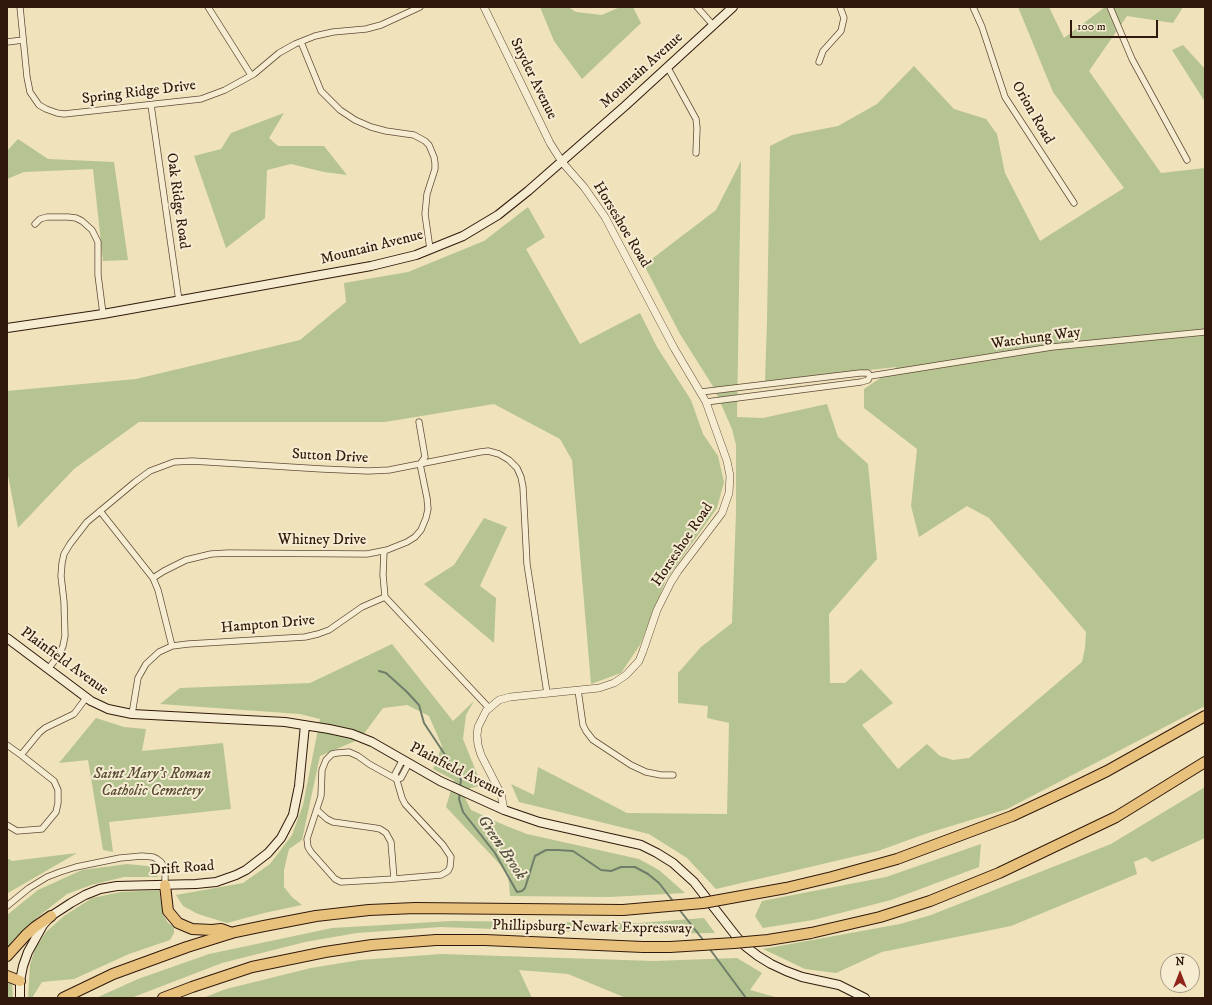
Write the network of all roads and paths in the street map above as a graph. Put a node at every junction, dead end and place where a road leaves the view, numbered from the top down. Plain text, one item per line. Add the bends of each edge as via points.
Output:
1 (20, 7) edge
2 (208, 7) edge
3 (420, 7) edge
4 (484, 7) edge
5 (697, 7) edge
6 (733, 7) edge
7 (840, 7) edge
8 (973, 7) edge
9 (1110, 7) edge
10 (713, 25) junction
11 (23, 40) junction
12 (7, 42) edge
13 (301, 42) junction
14 (819, 62) dead end
15 (668, 68) junction
16 (251, 75) junction
17 (151, 105) junction
18 (696, 153) dead end
19 (1187, 160) dead end
20 (562, 162) junction
21 (1074, 203) dead end
22 (35, 224) dead end
23 (430, 249) junction
24 (179, 300) junction
25 (103, 314) junction
26 (7, 328) edge
27 (1205, 332) edge
28 (870, 376) junction
29 (700, 392) junction
30 (706, 402) junction
31 (420, 422) dead end
32 (420, 464) junction
33 (100, 511) junction
34 (384, 551) junction
35 (154, 578) junction
36 (385, 597) junction
37 (7, 638) edge
38 (172, 646) junction
39 (48, 669) junction
40 (578, 690) junction
41 (547, 693) junction
42 (86, 698) junction
43 (489, 708) junction
44 (132, 714) junction
45 (1205, 716) edge
46 (305, 724) junction
47 (7, 745) edge
48 (21, 755) junction
49 (406, 761) junction
50 (1205, 762) edge
51 (673, 775) dead end
52 (396, 779) junction
53 (317, 810) junction
54 (504, 810) junction
55 (7, 825) edge
56 (394, 879) junction
57 (165, 885) junction
58 (7, 906) edge
59 (51, 916) junction
60 (232, 933) junction
61 (7, 956) edge
62 (7, 976) edge
63 (20, 981) junction
64 (20, 998) edge
65 (63, 998) edge
66 (163, 998) edge
67 (865, 998) edge

1 - 11 street, Spring Ridge Drive
2 - 16 street
3 - 13 street, Spring Ridge Drive via 381,25 333,32
4 - 20 street, Snyder Avenue via 550,143
5 - 10 street
6 - 10 main road, Mountain Avenue
7 - 14 street via 844,18 841,31 824,51
8 - 21 street, Orion Road via 1005,97
9 - 19 street via 1132,59
10 - 15 main road, Mountain Avenue
11 - 12 street
11 - 17 street, Spring Ridge Drive via 30,92 46,109 64,114
13 - 16 street, Spring Ridge Drive via 279,54
13 - 23 street via 321,91 331,103 370,127 414,135 429,145 435,163 425,214
15 - 18 street via 696,119
15 - 20 main road, Mountain Avenue
16 - 17 street, Spring Ridge Drive via 225,90 201,99
17 - 24 street, Oak Ridge Road
20 - 23 main road, Mountain Avenue via 498,214 463,236
20 - 29 street, Horseshoe Road via 605,217
22 - 25 street via 47,217 68,217 82,220 92,230 98,242 99,292
23 - 24 main road, Mountain Avenue via 371,266
24 - 25 main road, Mountain Avenue
25 - 26 main road, Mountain Avenue
27 - 28 street, Watchung Way via 1052,347
28 - 29 street, Watchung Way via 868,373 860,373
28 - 30 street, Watchung Way via 870,379 861,382
29 - 30 street, Horseshoe Road
30 - 40 street, Horseshoe Road via 729,468 727,502 722,513 671,582 657,610 643,651 632,670 607,686
31 - 32 street via 426,457
32 - 33 street, Sutton Drive via 368,471 179,462 150,471
32 - 34 street, Whitney Drive via 428,504 425,522 415,537
32 - 41 street, Sutton Drive via 488,451 506,457 517,468 523,483 527,564
33 - 35 street
33 - 39 street, Sutton Drive via 87,522 64,554 61,576 65,636 59,655
34 - 35 street, Whitney Drive via 356,554 211,554 175,565
34 - 36 street
35 - 38 street
36 - 38 street, Hampton Drive via 362,607 329,630 305,637
36 - 43 street
37 - 39 main road, Plainfield Avenue
38 - 44 street, Hampton Drive via 159,652 140,671
39 - 42 main road, Plainfield Avenue
40 - 41 street, Horseshoe Road
40 - 51 street via 583,724 593,740 646,772
41 - 43 street, Horseshoe Road via 510,697 499,700
42 - 44 main road, Plainfield Avenue via 108,709
42 - 48 street via 74,714 39,733
43 - 54 street, Horseshoe Road via 478,727 478,745 501,794
44 - 46 main road, Plainfield Avenue via 259,719
45 - 60 highway, Phillipsburg-Newark Expressway, bridge via 1107,771 1012,816 897,859 786,888 703,903 624,910 390,909 316,916
46 - 49 main road, Plainfield Avenue via 352,734
46 - 57 main road, Drift Road via 297,802 281,838 246,870 226,879 196,884
47 - 48 street
48 - 55 street via 54,781 58,790 58,808 42,829 17,831
49 - 52 street via 401,778
49 - 54 main road, Plainfield Avenue via 454,788
50 - 66 highway, Phillipsburg-Newark Expressway, bridge via 1116,817 999,874 930,901 811,933 768,940 670,947 485,940 436,940 372,945 252,967
52 - 53 street via 353,754 332,754 324,764
52 - 56 street via 405,804 451,857 450,867 444,874
53 - 56 street via 333,822 380,829 386,833 391,842
53 - 56 street via 308,836 308,847 335,879 342,882
54 - 67 main road, Plainfield Avenue via 539,822 631,842 650,849 694,882 736,936 758,956 786,971 839,985
57 - 58 street via 162,862 153,857 120,858 76,867 47,877
57 - 59 main road, Drift Road via 100,889
57 - 60 highway via 168,912 178,923 192,929 221,929
59 - 61 highway via 26,935
59 - 63 main road, Drift Road via 28,952
60 - 65 highway, Phillipsburg-Newark Expressway via 154,958
62 - 63 highway
63 - 64 main road, Drift Road

